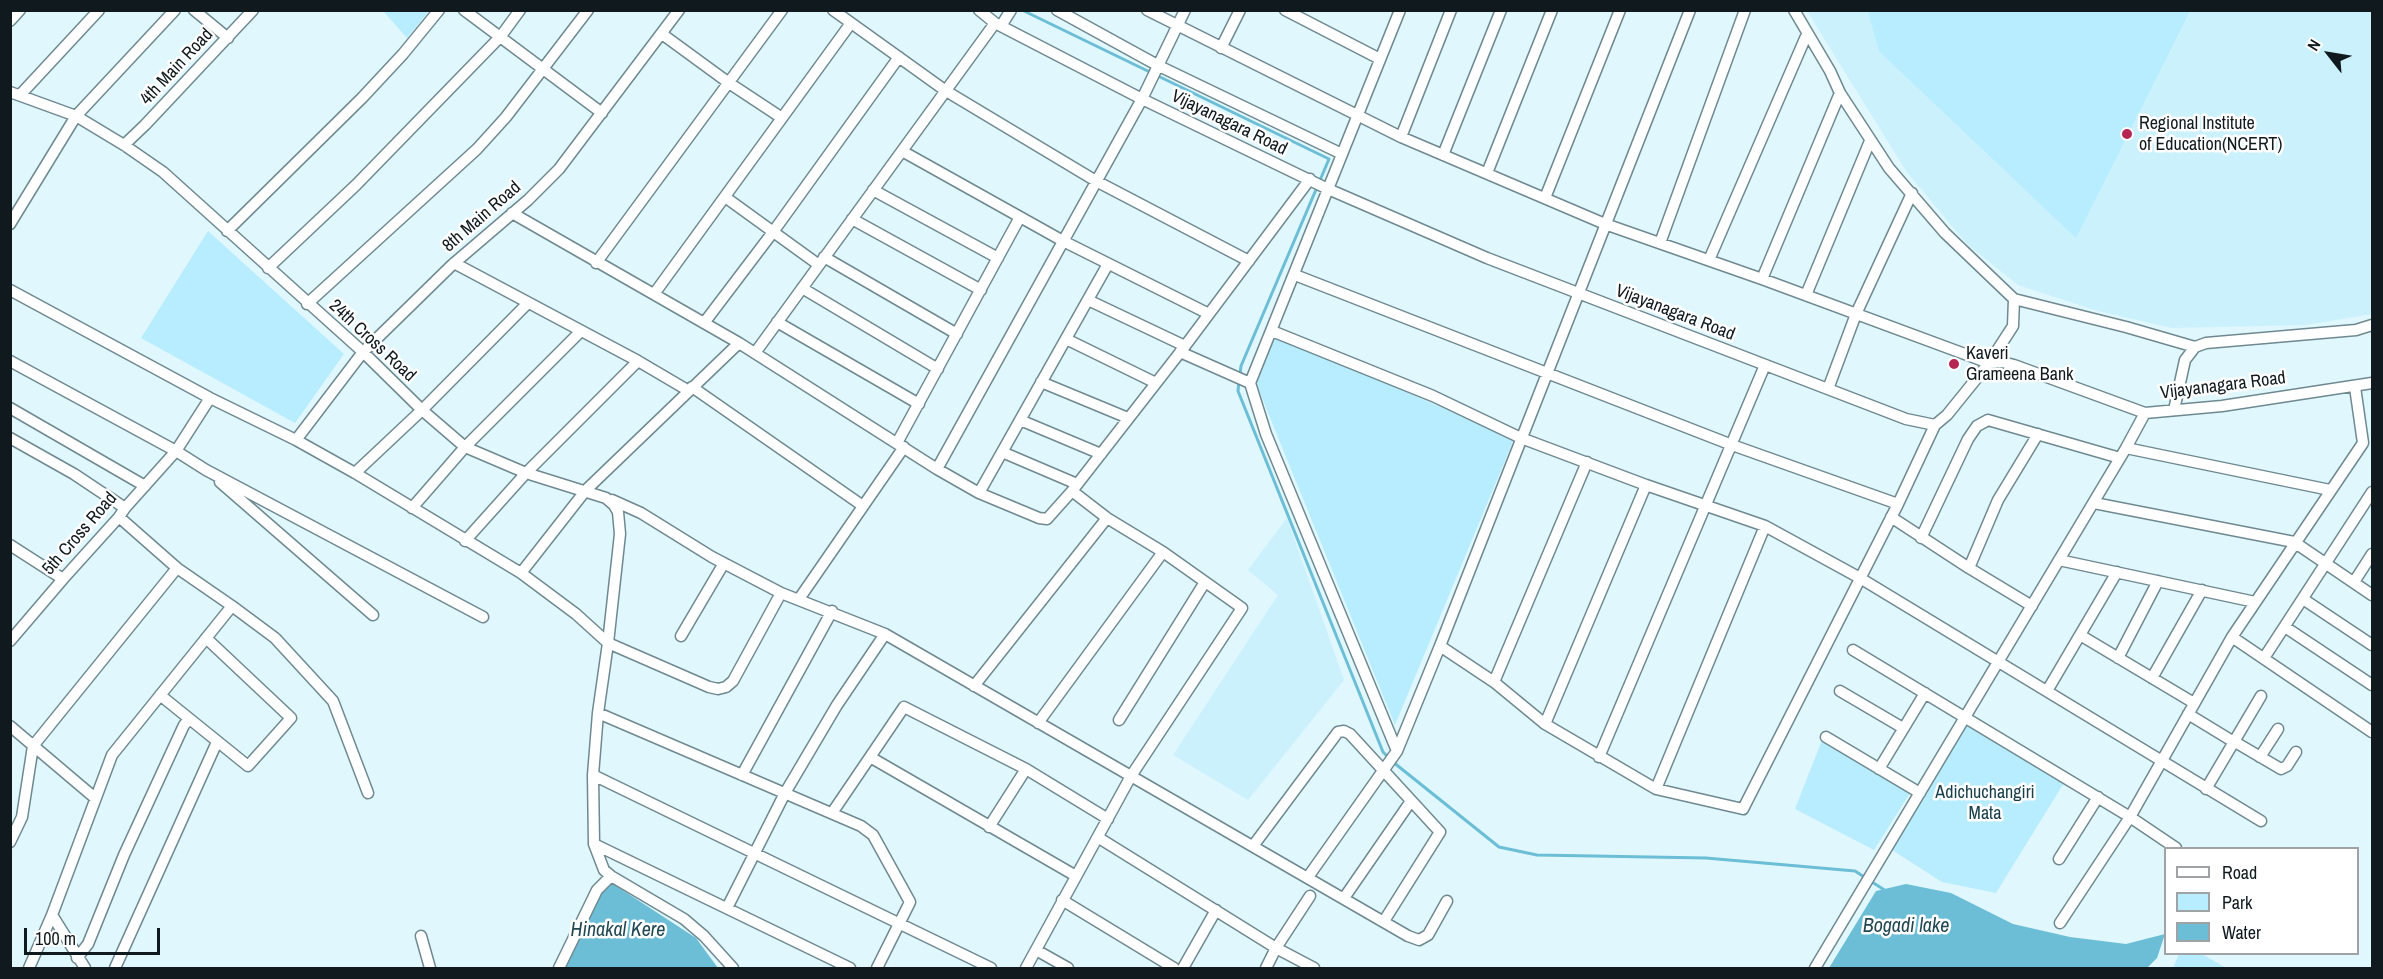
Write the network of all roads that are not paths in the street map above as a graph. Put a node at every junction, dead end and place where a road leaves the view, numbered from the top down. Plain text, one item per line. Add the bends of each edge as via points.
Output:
1 (20, 10) edge
2 (99, 10) edge
3 (175, 10) edge
4 (194, 10) edge
5 (253, 10) edge
6 (439, 10) edge
7 (464, 10) edge
8 (520, 10) edge
9 (588, 10) edge
10 (679, 10) edge
11 (782, 10) edge
12 (833, 10) edge
13 (979, 10) edge
14 (1011, 10) edge
15 (1057, 10) edge
16 (1147, 10) edge
17 (1185, 10) edge
18 (1240, 10) edge
19 (1285, 10) edge
20 (1400, 10) edge
21 (1451, 10) edge
22 (1501, 10) edge
23 (1552, 10) edge
24 (1620, 10) edge
25 (1690, 10) edge
26 (1745, 10) edge
27 (1794, 10) edge
28 (10, 21) edge
29 (851, 23) junction
30 (998, 24) junction
31 (1177, 26) junction
32 (662, 34) junction
33 (1807, 34) junction
34 (501, 36) junction
35 (228, 38) junction
36 (1221, 48) junction
37 (898, 57) junction
38 (1380, 59) junction
39 (1159, 66) junction
40 (544, 69) junction
41 (729, 83) junction
42 (946, 91) junction
43 (16, 93) edge
44 (1840, 93) junction
45 (1142, 99) junction
46 (602, 112) junction
47 (76, 116) junction
48 (1358, 116) junction
49 (782, 118) junction
50 (1401, 137) junction
51 (1870, 141) junction
52 (124, 145) junction
53 (902, 151) junction
54 (1342, 154) junction
55 (1443, 155) junction
56 (1487, 173) junction
57 (1310, 179) junction
58 (1096, 182) junction
59 (1328, 189) junction
60 (873, 190) junction
61 (1912, 193) junction
62 (725, 197) junction
63 (1545, 198) junction
64 (512, 213) junction
65 (1020, 217) junction
66 (852, 219) junction
67 (10, 224) edge
68 (1605, 224) junction
69 (227, 231) junction
70 (773, 232) junction
71 (1063, 241) junction
72 (1660, 243) junction
73 (998, 258) junction
74 (1709, 260) junction
75 (821, 261) junction
76 (1249, 261) junction
77 (596, 262) junction
78 (454, 263) junction
79 (1108, 264) junction
80 (268, 268) junction
81 (1295, 275) junction
82 (1762, 279) junction
83 (802, 288) junction
84 (10, 290) edge
85 (981, 290) junction
86 (1578, 293) junction
87 (654, 294) junction
88 (1806, 295) junction
89 (2014, 299) junction
90 (1088, 300) junction
91 (528, 303) junction
92 (307, 304) junction
93 (1209, 314) junction
94 (1857, 314) junction
95 (777, 322) junction
96 (704, 323) junction
97 (2373, 325) edge
98 (1272, 331) junction
99 (581, 332) junction
100 (957, 333) junction
101 (1066, 339) junction
102 (739, 343) junction
103 (2195, 347) junction
104 (1183, 349) junction
105 (363, 352) junction
106 (755, 353) junction
107 (10, 361) edge
108 (638, 361) junction
109 (1989, 363) junction
110 (1765, 365) junction
111 (938, 369) junction
112 (1547, 375) junction
113 (1041, 382) junction
114 (1156, 382) junction
115 (1250, 383) junction
116 (2373, 383) edge
117 (2355, 387) junction
118 (690, 389) junction
119 (1828, 389) junction
120 (210, 398) junction
121 (919, 404) junction
122 (10, 408) edge
123 (422, 410) junction
124 (2174, 410) junction
125 (2145, 413) junction
126 (1128, 418) junction
127 (1020, 420) junction
128 (1935, 425) junction
129 (2038, 434) junction
130 (10, 438) edge
131 (1521, 438) junction
132 (296, 440) junction
133 (2368, 442) edge
134 (900, 445) junction
135 (1732, 445) junction
136 (465, 447) junction
137 (2126, 448) junction
138 (176, 452) junction
139 (1002, 452) junction
140 (1101, 454) junction
141 (2120, 459) junction
142 (1587, 462) junction
143 (937, 469) junction
144 (206, 471) junction
145 (356, 473) junction
146 (526, 473) junction
147 (1646, 485) junction
148 (145, 486) junction
149 (1075, 488) junction
150 (586, 490) junction
151 (2330, 490) junction
152 (2373, 492) edge
153 (979, 493) junction
154 (606, 498) junction
155 (2094, 503) junction
156 (1898, 504) junction
157 (1705, 505) junction
158 (863, 506) junction
159 (412, 508) junction
160 (122, 513) junction
161 (1107, 518) junction
162 (1891, 518) junction
163 (1765, 526) junction
164 (1921, 538) junction
165 (465, 541) junction
166 (2294, 542) junction
167 (10, 545) edge
168 (1163, 552) junction
169 (2373, 554) edge
170 (2059, 560) junction
171 (724, 563) junction
172 (2326, 564) junction
173 (177, 568) junction
174 (1969, 568) junction
175 (2117, 572) junction
176 (521, 573) junction
177 (1860, 578) junction
178 (63, 579) junction
179 (2158, 581) junction
180 (1205, 582) junction
181 (2354, 582) junction
182 (2202, 590) junction
183 (781, 593) junction
184 (2373, 595) edge
185 (799, 599) junction
186 (2303, 599) junction
187 (2255, 602) junction
188 (231, 606) junction
189 (2032, 606) junction
190 (832, 611) junction
191 (373, 615) dead end
192 (483, 617) dead end
193 (2285, 627) junction
194 (885, 634) junction
195 (2080, 635) junction
196 (681, 636) dead end
197 (2232, 637) junction
198 (206, 639) junction
199 (10, 641) edge
200 (608, 643) junction
201 (2373, 645) edge
202 (1440, 646) junction
203 (1853, 650) dead end
204 (2118, 658) junction
205 (2264, 658) junction
206 (1999, 662) junction
207 (2152, 678) junction
208 (1494, 682) junction
209 (2373, 685) edge
210 (974, 686) junction
211 (1840, 691) dead end
212 (2047, 691) junction
213 (1925, 693) junction
214 (160, 695) junction
215 (2261, 696) dead end
216 (2194, 703) junction
217 (598, 713) junction
218 (2188, 714) junction
219 (1965, 717) junction
220 (190, 719) junction
221 (1119, 720) dead end
222 (1038, 723) junction
223 (1545, 724) junction
224 (10, 726) edge
225 (1903, 728) junction
226 (2277, 729) dead end
227 (2373, 732) edge
228 (1826, 737) dead end
229 (2232, 740) junction
230 (217, 742) junction
231 (33, 746) junction
232 (2296, 752) dead end
233 (1395, 754) junction
234 (870, 757) junction
235 (2260, 757) junction
236 (1599, 758) junction
237 (2161, 761) junction
238 (1026, 769) junction
239 (1386, 769) junction
240 (1879, 769) junction
241 (593, 775) junction
242 (742, 775) junction
243 (1131, 776) junction
244 (1656, 789) junction
245 (2206, 789) junction
246 (368, 793) dead end
247 (785, 793) junction
248 (1920, 793) junction
249 (2098, 797) junction
250 (95, 798) junction
251 (1411, 801) junction
252 (832, 813) junction
253 (2130, 817) junction
254 (1108, 819) junction
255 (2261, 821) dead end
256 (989, 827) junction
257 (1099, 838) junction
258 (10, 842) edge
259 (594, 844) junction
260 (1253, 846) junction
261 (2173, 847) edge
262 (755, 854) junction
263 (2059, 859) dead end
264 (610, 876) junction
265 (1076, 876) junction
266 (1308, 877) junction
267 (1310, 897) dead end
268 (1344, 898) junction
269 (1062, 900) junction
270 (1447, 902) dead end
271 (727, 908) junction
272 (1216, 910) junction
273 (52, 915) junction
274 (1384, 921) junction
275 (2060, 923) dead end
276 (899, 924) junction
277 (421, 936) dead end
278 (1276, 948) junction
279 (1036, 950) junction
280 (77, 958) junction
281 (29, 969) edge
282 (85, 969) edge
283 (115, 969) edge
284 (430, 969) edge
285 (559, 969) edge
286 (733, 969) edge
287 (850, 969) edge
288 (877, 969) edge
289 (991, 969) edge
290 (1026, 969) edge
291 (1068, 969) edge
292 (1174, 969) edge
293 (1184, 969) edge
294 (1266, 969) edge
295 (1314, 969) edge
296 (1815, 969) edge

1 - 28 street
2 - 43 street
3 - 47 street
4 - 35 street
5 - 35 street, 4th Main Road
6 - 69 street via 362,98
7 - 34 street
8 - 34 street
9 - 40 street
10 - 32 street, 8th Main Road
11 - 41 street
12 - 29 street
13 - 30 street, Vijayanagara Road
14 - 30 street
15 - 39 street
16 - 31 street, Vijayanagara Road
17 - 31 street
18 - 36 street
19 - 38 street
20 - 38 street
21 - 50 street
22 - 55 street
23 - 56 street
24 - 63 street
25 - 68 street
26 - 72 street
27 - 33 street
29 - 37 street
29 - 49 street
30 - 42 street
30 - 45 street, Vijayanagara Road
31 - 36 street, Vijayanagara Road
31 - 39 street
32 - 41 street
32 - 46 street, 8th Main Road
33 - 44 street
33 - 74 street
34 - 40 street
34 - 80 street via 356,185
35 - 52 street, 4th Main Road
36 - 48 street, Vijayanagara Road
37 - 42 street
37 - 70 street
38 - 48 street
39 - 45 street
39 - 54 street
40 - 46 street
40 - 92 street via 477,148
41 - 49 street
41 - 77 street
42 - 53 street
42 - 58 street
43 - 47 street, 24th Cross Road
44 - 51 street
44 - 82 street
45 - 57 street, Vijayanagara Road
45 - 58 street
46 - 64 street, 8th Main Road via 559,169
47 - 52 street, 24th Cross Road
47 - 67 street
48 - 50 street, Vijayanagara Road
48 - 54 street
49 - 62 street
50 - 55 street, Vijayanagara Road
51 - 61 street
51 - 88 street
52 - 69 street, 24th Cross Road via 163,172
53 - 60 street
53 - 65 street
54 - 59 street
55 - 56 street, Vijayanagara Road
56 - 63 street, Vijayanagara Road
57 - 59 street, Vijayanagara Road
57 - 76 street
58 - 71 street
58 - 76 street
59 - 81 street
59 - 86 street, Vijayanagara Road
60 - 66 street
60 - 73 street
61 - 89 street via 1945,233
61 - 94 street
62 - 70 street
62 - 87 street
63 - 68 street, Vijayanagara Road
64 - 77 street
64 - 78 street, 8th Main Road
65 - 71 street
65 - 73 street
66 - 75 street
66 - 85 street
68 - 72 street, Vijayanagara Road
68 - 86 street
69 - 80 street, 24th Cross Road
70 - 75 street
70 - 96 street
71 - 79 street
71 - 143 street
72 - 74 street, Vijayanagara Road
73 - 85 street
74 - 82 street, Vijayanagara Road
75 - 83 street
75 - 100 street
76 - 93 street
77 - 87 street
78 - 91 street
78 - 105 street, 8th Main Road
79 - 90 street
79 - 93 street
80 - 92 street, 24th Cross Road
81 - 98 street
81 - 112 street
82 - 88 street, Vijayanagara Road
83 - 95 street
83 - 111 street
84 - 120 street
85 - 100 street
86 - 110 street, Vijayanagara Road
86 - 112 street
87 - 96 street
88 - 94 street, Vijayanagara Road
89 - 103 street
89 - 109 street via 2013,326
90 - 101 street
90 - 104 street
91 - 99 street
91 - 123 street
92 - 105 street, 24th Cross Road
93 - 104 street
94 - 109 street, Vijayanagara Road
94 - 119 street
95 - 106 street
95 - 121 street
96 - 102 street
97 - 103 street
98 - 115 street
98 - 131 street via 1433,396
99 - 108 street
99 - 136 street
100 - 111 street
101 - 113 street
101 - 114 street
102 - 106 street
102 - 118 street
103 - 124 street via 2185,360
104 - 114 street
104 - 115 street
105 - 123 street, 24th Cross Road
105 - 132 street, 8th Main Road
106 - 134 street
107 - 138 street
108 - 118 street
108 - 146 street
109 - 125 street, Vijayanagara Road via 2002,362
109 - 128 street
110 - 119 street, Vijayanagara Road
110 - 135 street
111 - 121 street
112 - 131 street
112 - 135 street
113 - 126 street
113 - 127 street
114 - 126 street
115 - 233 street via 1266,434
116 - 117 street, Vijayanagara Road
117 - 124 street, Vijayanagara Road
117 - 133 street
118 - 150 street
118 - 158 street
119 - 128 street, Vijayanagara Road via 1906,419
120 - 132 street
120 - 138 street, 5th Cross Road
121 - 134 street
122 - 148 street
123 - 136 street, 24th Cross Road
123 - 145 street
124 - 125 street, Vijayanagara Road
125 - 137 street
126 - 140 street
127 - 139 street
127 - 140 street
128 - 156 street
129 - 141 street
129 - 164 street via 1988,420 1977,426 1952,469
129 - 174 street via 1998,500
130 - 160 street via 74,474
131 - 142 street
131 - 202 street
132 - 145 street
133 - 151 street
134 - 143 street
134 - 158 street
135 - 156 street
135 - 157 street
136 - 146 street, 24th Cross Road
136 - 159 street
137 - 141 street
137 - 151 street
138 - 144 street
138 - 148 street, 5th Cross Road
139 - 149 street
139 - 153 street
140 - 149 street
141 - 155 street
142 - 147 street
142 - 208 street
143 - 153 street
144 - 191 street
144 - 192 street
145 - 159 street
146 - 150 street, 24th Cross Road
146 - 165 street
147 - 157 street
147 - 223 street
148 - 160 street, 5th Cross Road
149 - 153 street via 1047,519
149 - 161 street
150 - 154 street, 24th Cross Road
150 - 176 street
151 - 166 street
152 - 172 street
154 - 171 street, 24th Cross Road via 641,513
154 - 200 street via 618,512 620,523
155 - 166 street
155 - 170 street
156 - 162 street
157 - 163 street
157 - 236 street
158 - 185 street
159 - 165 street
160 - 173 street
160 - 178 street, 5th Cross Road
161 - 168 street
161 - 210 street
162 - 164 street
162 - 177 street
163 - 177 street
163 - 244 street
164 - 174 street
165 - 176 street
166 - 172 street
166 - 187 street
167 - 178 street
168 - 180 street
168 - 222 street
169 - 181 street
170 - 175 street
170 - 189 street
171 - 183 street, 24th Cross Road
171 - 196 street
172 - 181 street
172 - 186 street
173 - 188 street
173 - 231 street
174 - 189 street
175 - 179 street
175 - 195 street
176 - 200 street
177 - 206 street
177 - 244 street via 1743,809
178 - 199 street, 5th Cross Road
179 - 182 street
179 - 204 street
180 - 221 street
180 - 243 street via 1242,608
181 - 184 street
182 - 187 street
182 - 207 street
183 - 185 street, 24th Cross Road
183 - 200 street via 739,671 726,687 709,687
185 - 190 street, 24th Cross Road
186 - 193 street
186 - 201 street
187 - 197 street
188 - 198 street
188 - 246 street via 275,638 333,701
189 - 206 street
190 - 194 street, 24th Cross Road
190 - 242 street
193 - 205 street
193 - 209 street
194 - 210 street, 24th Cross Road
194 - 247 street
195 - 204 street
195 - 212 street
197 - 205 street
197 - 216 street
198 - 214 street
198 - 230 street via 291,718 248,766
200 - 217 street
202 - 208 street
202 - 233 street
203 - 213 street
204 - 207 street
205 - 227 street
206 - 212 street
206 - 219 street
207 - 216 street
208 - 223 street
210 - 222 street, 24th Cross Road
211 - 225 street
212 - 237 street
213 - 219 street
213 - 225 street
214 - 220 street
214 - 250 street via 112,755
215 - 229 street
216 - 218 street
217 - 241 street
217 - 242 street
218 - 229 street
218 - 237 street
219 - 248 street
219 - 249 street
220 - 230 street
220 - 280 street via 124,855 87,944
222 - 243 street, 24th Cross Road
223 - 236 street
224 - 231 street
225 - 240 street
226 - 235 street
228 - 240 street
229 - 235 street
229 - 245 street
230 - 283 street
231 - 250 street
231 - 258 street via 22,817
232 - 235 street via 2281,769
233 - 239 street
234 - 238 street via 904,707
234 - 252 street
234 - 256 street
236 - 244 street
237 - 245 street
237 - 253 street
238 - 254 street
238 - 256 street
239 - 251 street
239 - 260 street via 1350,734 1338,732
239 - 266 street
240 - 248 street
241 - 259 street
241 - 262 street
242 - 247 street
243 - 254 street
243 - 260 street, 24th Cross Road
245 - 255 street
247 - 252 street
247 - 262 street
248 - 296 street
249 - 253 street
249 - 263 street
250 - 273 street
251 - 268 street
251 - 274 street via 1440,832
252 - 276 street via 873,836 910,902
253 - 261 street
253 - 275 street
254 - 257 street
256 - 265 street
257 - 265 street
257 - 272 street
259 - 264 street
259 - 271 street
260 - 266 street, 24th Cross Road
262 - 271 street
262 - 276 street
264 - 285 street via 597,890
264 - 286 street via 684,919
265 - 269 street
266 - 268 street, 24th Cross Road
267 - 278 street
268 - 274 street, 24th Cross Road
269 - 279 street
269 - 292 street
270 - 274 street, 24th Cross Road via 1428,935 1419,940
271 - 287 street
272 - 278 street
272 - 293 street
273 - 280 street
273 - 281 street
276 - 288 street
276 - 289 street
277 - 284 street
278 - 294 street
278 - 295 street
279 - 290 street
279 - 291 street
280 - 282 street

